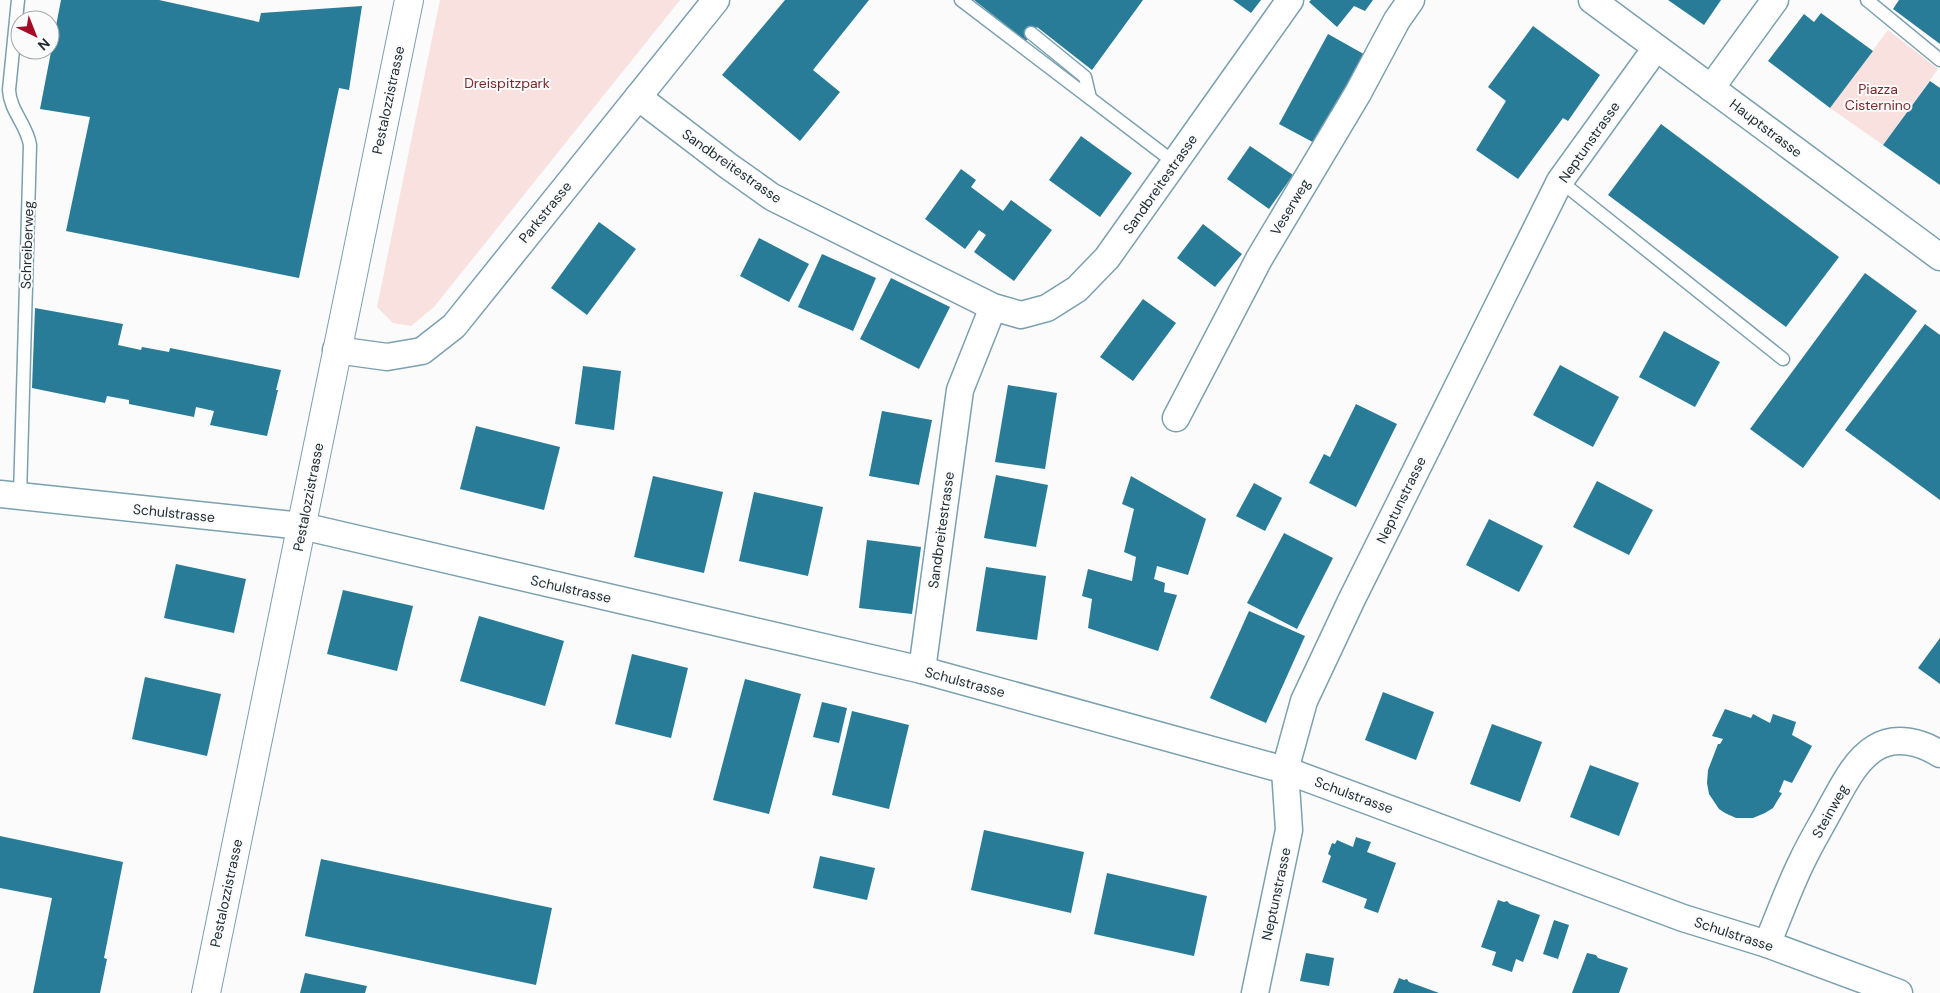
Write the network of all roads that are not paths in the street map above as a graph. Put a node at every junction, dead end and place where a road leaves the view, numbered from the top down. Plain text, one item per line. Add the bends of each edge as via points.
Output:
1 (18, 0) edge
2 (409, 0) edge
3 (716, 0) edge
4 (962, 0) edge
5 (1290, 0) edge
6 (1411, 0) edge
7 (1592, 0) edge
8 (1775, 0) edge
9 (1867, 0) edge
10 (1031, 34) dead end
11 (1656, 48) junction
12 (1940, 60) edge
13 (1711, 88) junction
14 (638, 97) junction
15 (1090, 98) junction
16 (1176, 163) junction
17 (1560, 182) junction
18 (1940, 257) edge
19 (993, 307) junction
20 (336, 350) junction
21 (1783, 360) dead end
22 (1176, 418) dead end
23 (10, 495) edge
24 (302, 526) junction
25 (922, 670) junction
26 (1940, 754) edge
27 (1285, 770) junction
28 (1767, 944) junction
29 (206, 993) edge
30 (1255, 993) edge
31 (1899, 993) edge

1 - 23 lane, Schreiberweg via 9,90 10,100 29,136 30,145
2 - 20 street, Pestalozzistrasse
3 - 14 street, Parkstrasse
4 - 15 lane
5 - 16 street, Sandbreitestrasse
6 - 22 street, Veserweg via 1259,259
7 - 11 street, Hauptstrasse
8 - 13 street
9 - 12 lane
10 - 15 lane via 1085,77
11 - 13 street, Hauptstrasse
11 - 17 street, Neptunstrasse
13 - 18 street, Hauptstrasse
14 - 19 street, Sandbreitestrasse via 772,197
14 - 20 street, Parkstrasse via 454,326 422,351 387,357
15 - 16 lane
16 - 19 street, Sandbreitestrasse via 1107,258 1077,289 1048,308 1021,315
17 - 21 lane
17 - 27 street, Neptunstrasse via 1351,601 1304,702
19 - 25 street, Sandbreitestrasse via 960,390
20 - 24 street, Pestalozzistrasse
23 - 24 street, Schulstrasse
24 - 25 street, Schulstrasse
24 - 29 street, Pestalozzistrasse
25 - 27 street, Schulstrasse
26 - 28 street, Steinweg via 1908,741 1876,747 1864,756 1843,785 1802,860
27 - 28 street, Schulstrasse via 1683,918
27 - 30 street, Neptunstrasse via 1289,830
28 - 31 street, Schulstrasse

